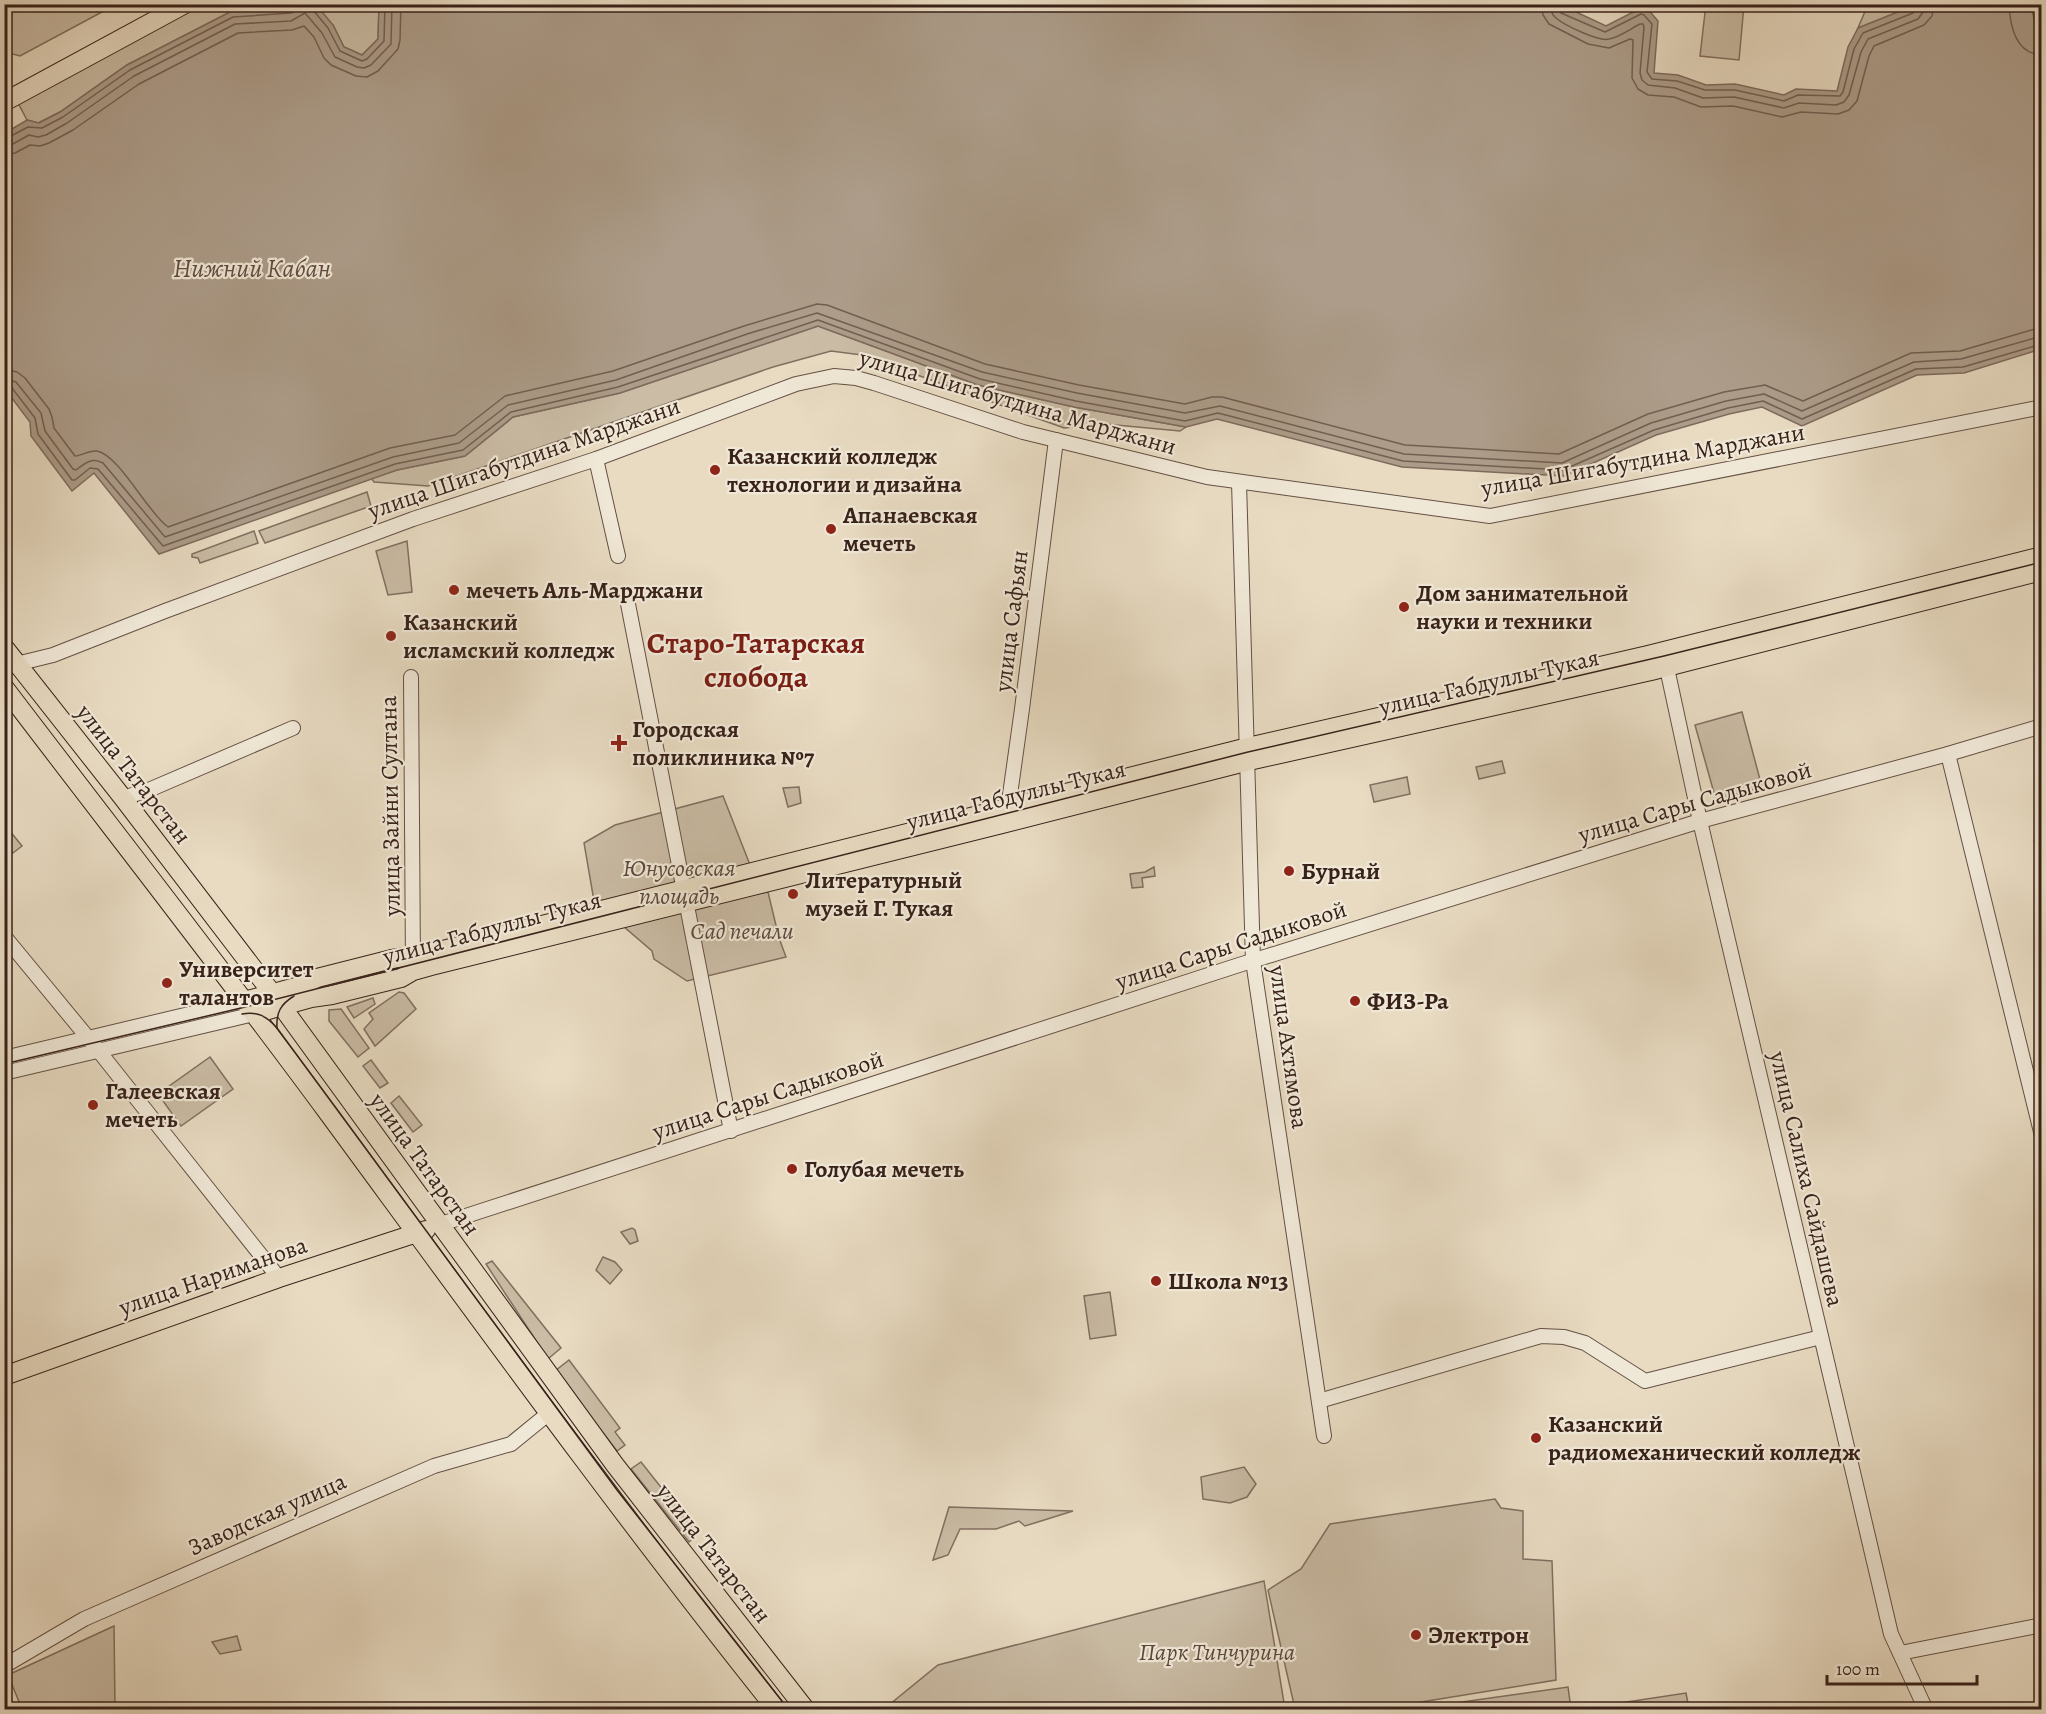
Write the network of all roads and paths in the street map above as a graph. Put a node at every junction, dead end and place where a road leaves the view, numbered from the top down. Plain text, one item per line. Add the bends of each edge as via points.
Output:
1 (165, 4) edge
2 (185, 4) edge
3 (4, 90) edge
4 (4, 102) edge
5 (2042, 407) edge
6 (1056, 440) junction
7 (596, 459) junction
8 (1239, 482) junction
9 (618, 556) dead end
10 (2042, 556) edge
11 (2042, 571) edge
12 (628, 604) dead end
13 (4, 647) edge
14 (1665, 659) junction
15 (11, 665) edge
16 (411, 677) dead end
17 (4, 687) edge
18 (2042, 726) edge
19 (293, 728) dead end
20 (1248, 754) junction
21 (1948, 754) junction
22 (123, 798) junction
23 (1007, 815) junction
24 (1700, 821) junction
25 (685, 896) junction
26 (4, 936) edge
27 (1253, 961) junction
28 (413, 964) junction
29 (276, 1000) junction
30 (249, 1007) junction
31 (88, 1037) junction
32 (98, 1050) junction
33 (4, 1058) edge
34 (4, 1073) edge
35 (2038, 1104) edge
36 (731, 1131) junction
37 (2042, 1136) edge
38 (438, 1225) junction
39 (417, 1233) junction
40 (279, 1278) junction
41 (1821, 1337) junction
42 (4, 1376) edge
43 (1318, 1401) junction
44 (549, 1413) junction
45 (1324, 1436) dead end
46 (2042, 1625) edge
47 (1900, 1653) junction
48 (4, 1666) edge
49 (777, 1710) edge
50 (806, 1710) edge
51 (1926, 1710) edge

1 - 3 main road
2 - 4 main road
5 - 8 street, улица Шигабутдина Марджани via 1490,516
6 - 7 street, улица Шигабутдина Марджани via 874,383 834,376 796,384
6 - 8 street, улица Шигабутдина Марджани
6 - 23 street, улица Сафьян
7 - 9 street
7 - 15 street, улица Шигабутдина Марджани via 413,519 53,655
8 - 20 street, улица Ахтямова
10 - 14 main road, улица Габдуллы Тукая
11 - 14 main road, улица Габдуллы Тукая
12 - 25 street
13 - 15 main road, улица Татарстан
14 - 20 main road, улица Габдуллы Тукая
14 - 24 street, улица Салиха Сайдашева
15 - 22 main road, улица Татарстан
16 - 28 street, улица Зайни Султана
17 - 30 main road, улица Татарстан
18 - 21 street, улица Сары Садыковой
19 - 22 street
20 - 23 main road, улица Габдуллы Тукая
20 - 27 street, улица Ахтямова
21 - 24 street, улица Сары Садыковой
21 - 35 street
22 - 29 main road, улица Татарстан
23 - 25 main road, улица Габдуллы Тукая
24 - 27 street, улица Сары Садыковой
24 - 41 street, улица Салиха Сайдашева
25 - 28 main road, улица Габдуллы Тукая
25 - 36 street
26 - 31 street
27 - 36 street, улица Сары Садыковой
27 - 43 street, улица Ахтямова
28 - 29 main road, улица Габдуллы Тукая via 392,959 317,978
29 - 30 main road, улица Габдуллы Тукая
29 - 38 main road, улица Татарстан
30 - 31 street, улица Габдуллы Тукая
30 - 32 street, улица Габдуллы Тукая
30 - 39 main road, улица Татарстан
31 - 32 street
31 - 33 street, улица Габдуллы Тукая
32 - 34 street, улица Габдуллы Тукая
32 - 40 street
35 - 37 street
36 - 38 street, улица Сары Садыковой
38 - 39 main road, улица Нариманова
38 - 50 main road, улица Татарстан via 615,1465
39 - 40 main road, улица Нариманова
39 - 44 main road, улица Татарстан
40 - 42 main road, улица Нариманова
41 - 43 street via 1645,1381 1586,1343 1541,1336
41 - 47 street, улица Салиха Сайдашева via 1889,1623
43 - 45 street, улица Ахтямова
44 - 48 street, Заводская улица via 511,1444 434,1466 105,1609
44 - 49 main road, улица Татарстан
46 - 47 street
47 - 51 street, улица Салиха Сайдашева

